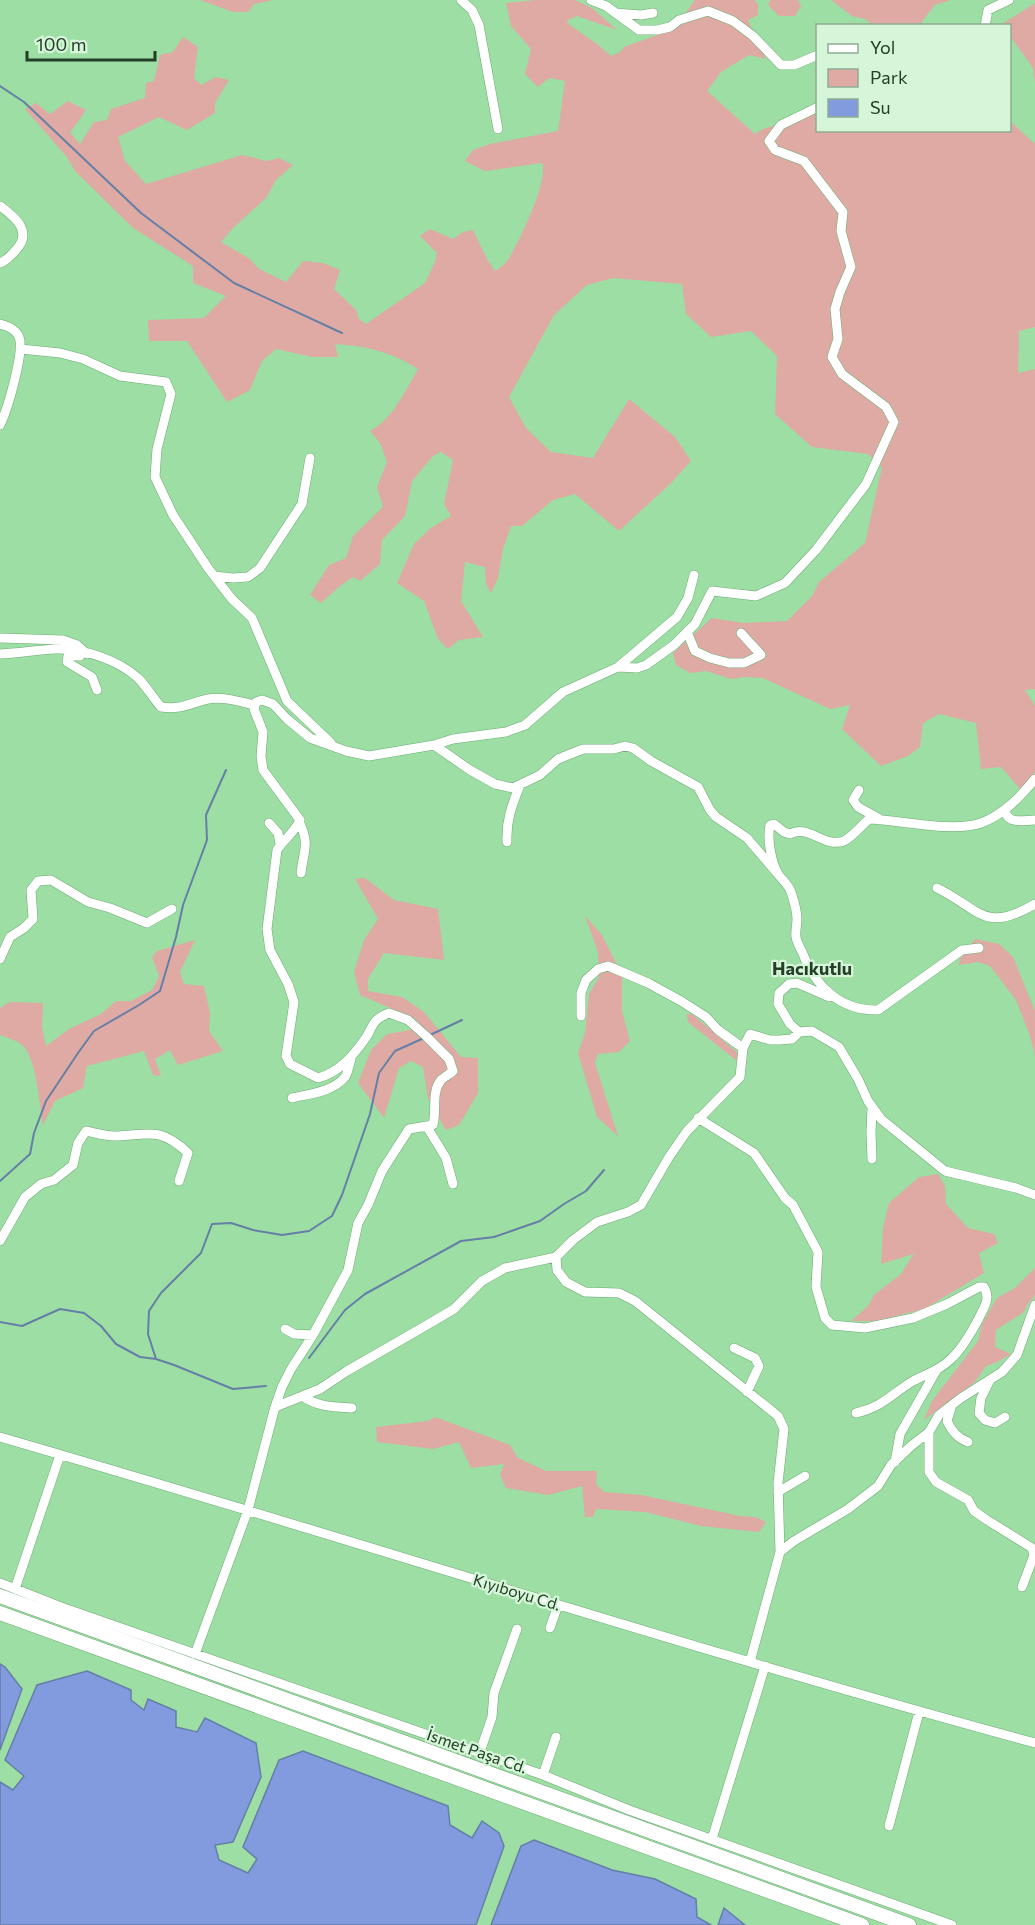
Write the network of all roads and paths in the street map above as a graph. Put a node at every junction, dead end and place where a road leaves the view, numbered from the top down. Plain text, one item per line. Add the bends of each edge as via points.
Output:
1 (461, 0) edge
2 (591, 0) edge
3 (1009, 0) edge
4 (613, 12) junction
5 (653, 13) dead end
6 (985, 24) edge
7 (816, 56) edge
8 (816, 109) edge
9 (498, 129) dead end
10 (0, 206) edge
11 (0, 263) edge
12 (0, 324) edge
13 (21, 349) junction
14 (0, 425) edge
15 (310, 458) dead end
16 (694, 575) dead end
17 (214, 576) junction
18 (687, 632) junction
19 (741, 633) dead end
20 (0, 638) edge
21 (0, 654) edge
22 (91, 654) junction
23 (618, 667) junction
24 (97, 690) dead end
25 (255, 705) junction
26 (333, 745) junction
27 (434, 745) junction
28 (1035, 779) edge
29 (520, 785) junction
30 (859, 790) dead end
31 (1004, 810) junction
32 (880, 819) junction
33 (1035, 820) edge
34 (299, 821) junction
35 (269, 823) dead end
36 (507, 842) dead end
37 (280, 844) junction
38 (301, 873) dead end
39 (777, 873) junction
40 (936, 888) dead end
41 (1035, 904) edge
42 (172, 909) dead end
43 (979, 948) dead end
44 (0, 959) edge
45 (840, 1001) junction
46 (581, 1016) dead end
47 (800, 1032) junction
48 (743, 1048) junction
49 (352, 1054) junction
50 (292, 1098) dead end
51 (872, 1108) junction
52 (698, 1118) junction
53 (427, 1127) junction
54 (872, 1160) dead end
55 (179, 1181) dead end
56 (453, 1184) dead end
57 (1035, 1195) edge
58 (0, 1241) edge
59 (556, 1257) junction
60 (1035, 1305) edge
61 (285, 1329) dead end
62 (313, 1335) junction
63 (734, 1348) dead end
64 (936, 1371) junction
65 (990, 1380) junction
66 (747, 1392) junction
67 (302, 1396) junction
68 (952, 1405) junction
69 (275, 1407) junction
70 (352, 1408) dead end
71 (856, 1413) dead end
72 (1005, 1417) dead end
73 (929, 1432) junction
74 (0, 1437) edge
75 (968, 1442) dead end
76 (60, 1455) junction
77 (895, 1462) junction
78 (805, 1476) dead end
79 (778, 1491) junction
80 (248, 1510) junction
81 (780, 1552) junction
82 (0, 1583) edge
83 (1022, 1587) dead end
84 (15, 1589) junction
85 (0, 1596) edge
86 (558, 1605) junction
87 (0, 1613) edge
88 (550, 1628) dead end
89 (517, 1629) dead end
90 (195, 1653) junction
91 (750, 1662) junction
92 (765, 1666) junction
93 (919, 1712) junction
94 (556, 1737) dead end
95 (1035, 1743) edge
96 (480, 1752) junction
97 (543, 1775) junction
98 (889, 1826) dead end
99 (712, 1839) junction
100 (862, 1925) edge
101 (909, 1925) edge
102 (952, 1925) edge

1 - 9 street via 472,10 479,25
2 - 4 street
3 - 6 street via 988,10
4 - 5 street
4 - 7 street via 639,30 657,30 708,11 733,21 781,65 794,65
8 - 18 street via 781,125 769,141 775,150 804,161 843,212 841,231 851,267 835,309 838,339 832,357 842,374 886,407 894,422 866,484 816,550 785,583 756,596 712,591
10 - 11 street via 18,219 23,234 19,248
12 - 13 street via 9,326 19,336
13 - 14 street
13 - 17 street via 60,353 120,376 166,382 171,394 157,449 155,477 173,515
15 - 17 street via 302,504 260,568 248,577
16 - 23 street via 677,617
17 - 26 street via 252,618 287,701
18 - 19 street via 695,651 729,663 744,663 761,655
18 - 23 street via 646,665
20 - 22 street via 63,640
21 - 22 street via 58,649
22 - 24 street via 68,656 67,663 92,677
22 - 25 street via 126,668 161,707 186,707 207,699
23 - 27 street via 563,692 525,724 506,732
25 - 26 street via 262,699 273,704 310,738
25 - 34 street via 263,732 263,770
26 - 27 street via 369,756
27 - 29 street via 495,784 513,788
28 - 31 street
29 - 36 street via 508,815
29 - 39 street via 540,775 558,759 584,749 633,747 651,762 698,787 716,817 747,838
30 - 32 street via 853,800 858,807
31 - 32 street via 980,824 955,826
31 - 33 street via 1014,821
32 - 39 street via 869,819 845,840 828,843 806,831 790,834 771,825 771,854
34 - 37 street
34 - 38 street via 307,844
35 - 37 street via 278,833
37 - 49 street via 273,868 267,929 270,950 294,1002 286,1056 290,1064 318,1078 343,1066
39 - 45 street via 790,889 797,918 796,937 806,961 816,980
40 - 41 street via 975,912 996,919 1010,917
42 - 44 street via 147,923 88,902 51,880 38,881 31,890 33,919 10,937
43 - 45 street via 962,950 878,1010 862,1011
45 - 47 street via 797,983 789,984 779,993 778,1004
46 - 48 street via 581,993 586,980 608,966 681,1001
47 - 48 street via 792,1039 780,1040 750,1034
47 - 51 street via 812,1031 839,1047
48 - 52 street via 740,1077
49 - 50 street via 346,1076 336,1085
49 - 53 street via 371,1025 389,1013 408,1020 442,1052 453,1071 440,1081 435,1096 436,1116 433,1125
51 - 54 street
51 - 57 street via 945,1171
52 - 59 street via 641,1204 597,1222
52 - 64 street via 754,1153 793,1205 818,1252 816,1287 825,1318 832,1324 865,1328 914,1318 984,1287 988,1300 971,1334
53 - 56 street via 446,1158
53 - 62 street via 409,1129 382,1171 358,1223 348,1270
55 - 58 street via 188,1153 160,1134 112,1136 86,1131 78,1143 73,1165 25,1197
59 - 66 street via 556,1270 566,1282 585,1292 619,1293 635,1302
59 - 67 street via 505,1268 482,1281 454,1308
60 - 65 street via 1017,1355
61 - 62 street via 294,1334
62 - 69 street via 291,1369
63 - 66 street via 755,1358 759,1366
64 - 71 street via 873,1409
64 - 77 street via 900,1434
65 - 68 street
65 - 72 street via 979,1413 995,1424
66 - 79 street via 778,1416 784,1429
67 - 69 street
67 - 70 street via 322,1407
68 - 73 street via 939,1415
68 - 75 street via 947,1420 951,1430
69 - 80 street
73 - 77 street
73 - 83 street via 928,1472 936,1482 968,1500 987,1520 1032,1548 1034,1555
74 - 76 street, Kıyıboyu Cd.
76 - 80 street, Kıyıboyu Cd.
76 - 84 street
77 - 81 street via 878,1486
78 - 79 street
79 - 81 street
80 - 86 street, Kıyıboyu Cd.
80 - 90 street
81 - 91 street
82 - 84 street, İsmet Paşa Cd.
84 - 90 street, İsmet Paşa Cd.
85 - 101 highway
86 - 88 street
86 - 91 street, Kıyıboyu Cd.
87 - 100 highway
89 - 96 street via 494,1693 492,1717
90 - 96 street, İsmet Paşa Cd.
91 - 92 street, Kıyıboyu Cd.
92 - 93 street, Kıyıboyu Cd.
92 - 99 street
93 - 95 street, Kıyıboyu Cd.
93 - 98 street
94 - 97 street
96 - 97 street, İsmet Paşa Cd.
97 - 99 street, İsmet Paşa Cd.
99 - 102 street, İsmet Paşa Cd.

